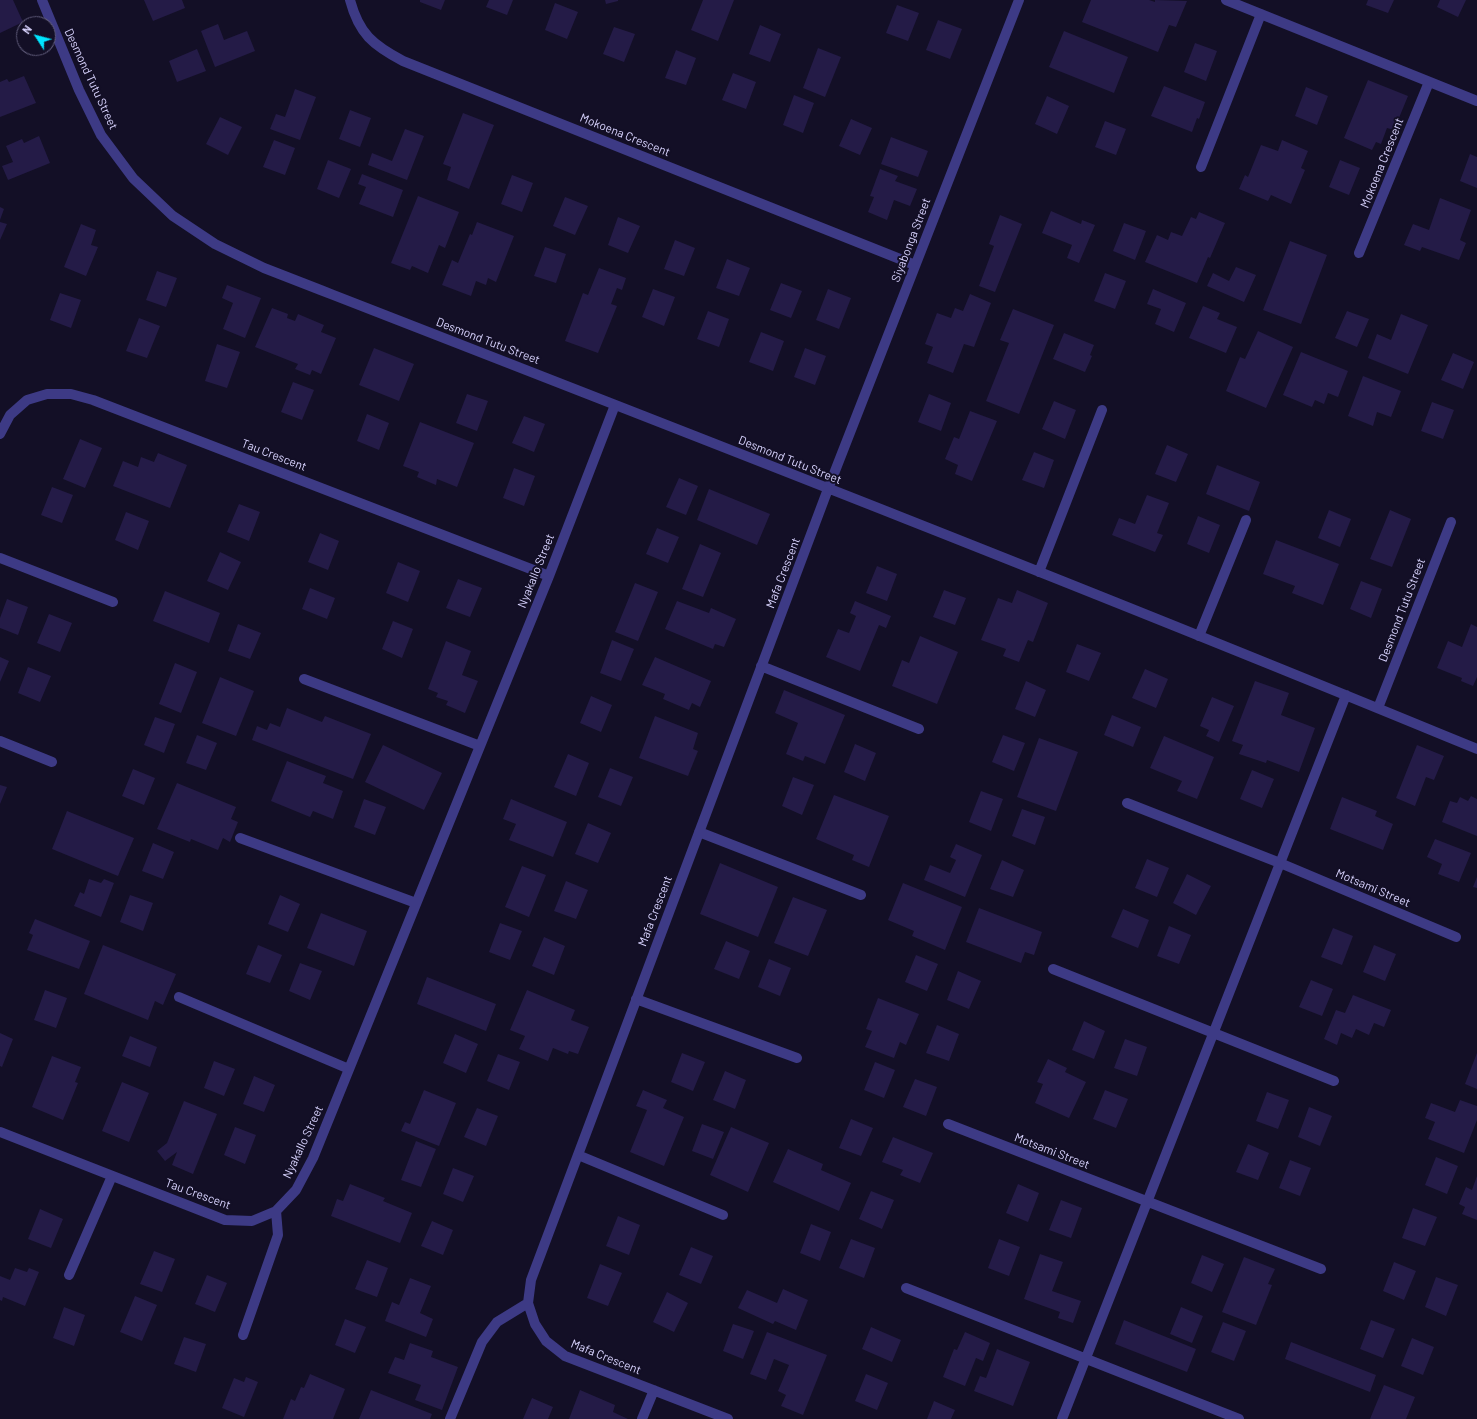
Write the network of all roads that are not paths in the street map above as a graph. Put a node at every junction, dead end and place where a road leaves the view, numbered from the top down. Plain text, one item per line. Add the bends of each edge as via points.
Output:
1 (42, 0) edge
2 (350, 0) edge
3 (1019, 0) edge
4 (1226, 0) edge
5 (1261, 14) junction
6 (1429, 82) junction
7 (1477, 101) edge
8 (1201, 167) dead end
9 (1359, 253) dead end
10 (915, 265) junction
11 (615, 405) junction
12 (1102, 410) dead end
13 (0, 434) edge
14 (828, 489) junction
15 (1246, 520) dead end
16 (1451, 522) dead end
17 (0, 558) edge
18 (1039, 572) junction
19 (548, 576) junction
20 (113, 602) dead end
21 (1198, 636) junction
22 (761, 666) junction
23 (304, 679) dead end
24 (1346, 695) junction
25 (1378, 708) junction
26 (919, 729) dead end
27 (0, 741) edge
28 (480, 746) junction
29 (1477, 749) edge
30 (52, 762) dead end
31 (1127, 803) dead end
32 (699, 832) junction
33 (240, 838) dead end
34 (1280, 863) junction
35 (862, 895) dead end
36 (416, 903) junction
37 (1456, 937) dead end
38 (1052, 969) dead end
39 (179, 997) dead end
40 (636, 999) junction
41 (1214, 1032) junction
42 (797, 1058) dead end
43 (349, 1069) junction
44 (1334, 1081) dead end
45 (948, 1124) dead end
46 (0, 1132) edge
47 (578, 1155) junction
48 (112, 1176) junction
49 (1147, 1202) junction
50 (276, 1211) junction
51 (722, 1215) dead end
52 (1321, 1269) dead end
53 (69, 1275) dead end
54 (906, 1288) dead end
55 (528, 1303) junction
56 (243, 1335) dead end
57 (1086, 1359) junction
58 (654, 1390) junction
59 (450, 1419) edge
60 (642, 1419) edge
61 (728, 1419) edge
62 (1062, 1419) edge
63 (1239, 1419) edge

1 - 11 street, Desmond Tutu Street via 79,90 101,135 133,178 173,216 216,244 264,268
2 - 10 street, Mokoena Crescent via 354,15 365,35 382,50 403,61
3 - 10 street, Siyabonga Street
4 - 5 street
5 - 6 street
5 - 8 street
6 - 7 street
6 - 9 street, Mokoena Crescent
10 - 14 street, Siyabonga Street
11 - 14 street, Desmond Tutu Street
11 - 19 street, Nyakallo Street
12 - 18 street
13 - 19 street, Tau Crescent via 10,415 27,400 47,394 71,394 101,403
14 - 18 street, Desmond Tutu Street
14 - 22 street, Mafa Crescent
15 - 21 street
16 - 25 street, Desmond Tutu Street
17 - 20 street
18 - 21 street, Desmond Tutu Street
19 - 28 street, Nyakallo Street
21 - 24 street, Desmond Tutu Street
22 - 26 street
22 - 32 street, Mafa Crescent
23 - 28 street
24 - 25 street, Desmond Tutu Street
24 - 34 street
25 - 29 street, Desmond Tutu Street
27 - 30 street
28 - 36 street, Nyakallo Street
31 - 34 street, Motsami Street
32 - 35 street
32 - 40 street, Mafa Crescent
33 - 36 street
34 - 37 street, Motsami Street
34 - 41 street
36 - 43 street, Nyakallo Street
38 - 41 street
39 - 43 street
40 - 42 street
40 - 47 street, Mafa Crescent
41 - 44 street
41 - 49 street
43 - 50 street, Nyakallo Street via 313,1158 296,1190
45 - 49 street, Motsami Street
46 - 48 street, Tau Crescent
47 - 51 street
47 - 55 street, Mafa Crescent via 531,1280
48 - 50 street, Tau Crescent via 225,1220 252,1221
48 - 53 street
49 - 52 street, Motsami Street
49 - 57 street
50 - 56 street via 278,1235
54 - 57 street
55 - 58 street, Mafa Crescent via 535,1324 546,1341 565,1356
55 - 59 street via 497,1322 482,1342
57 - 62 street
57 - 63 street
58 - 60 street
58 - 61 street, Mafa Crescent

